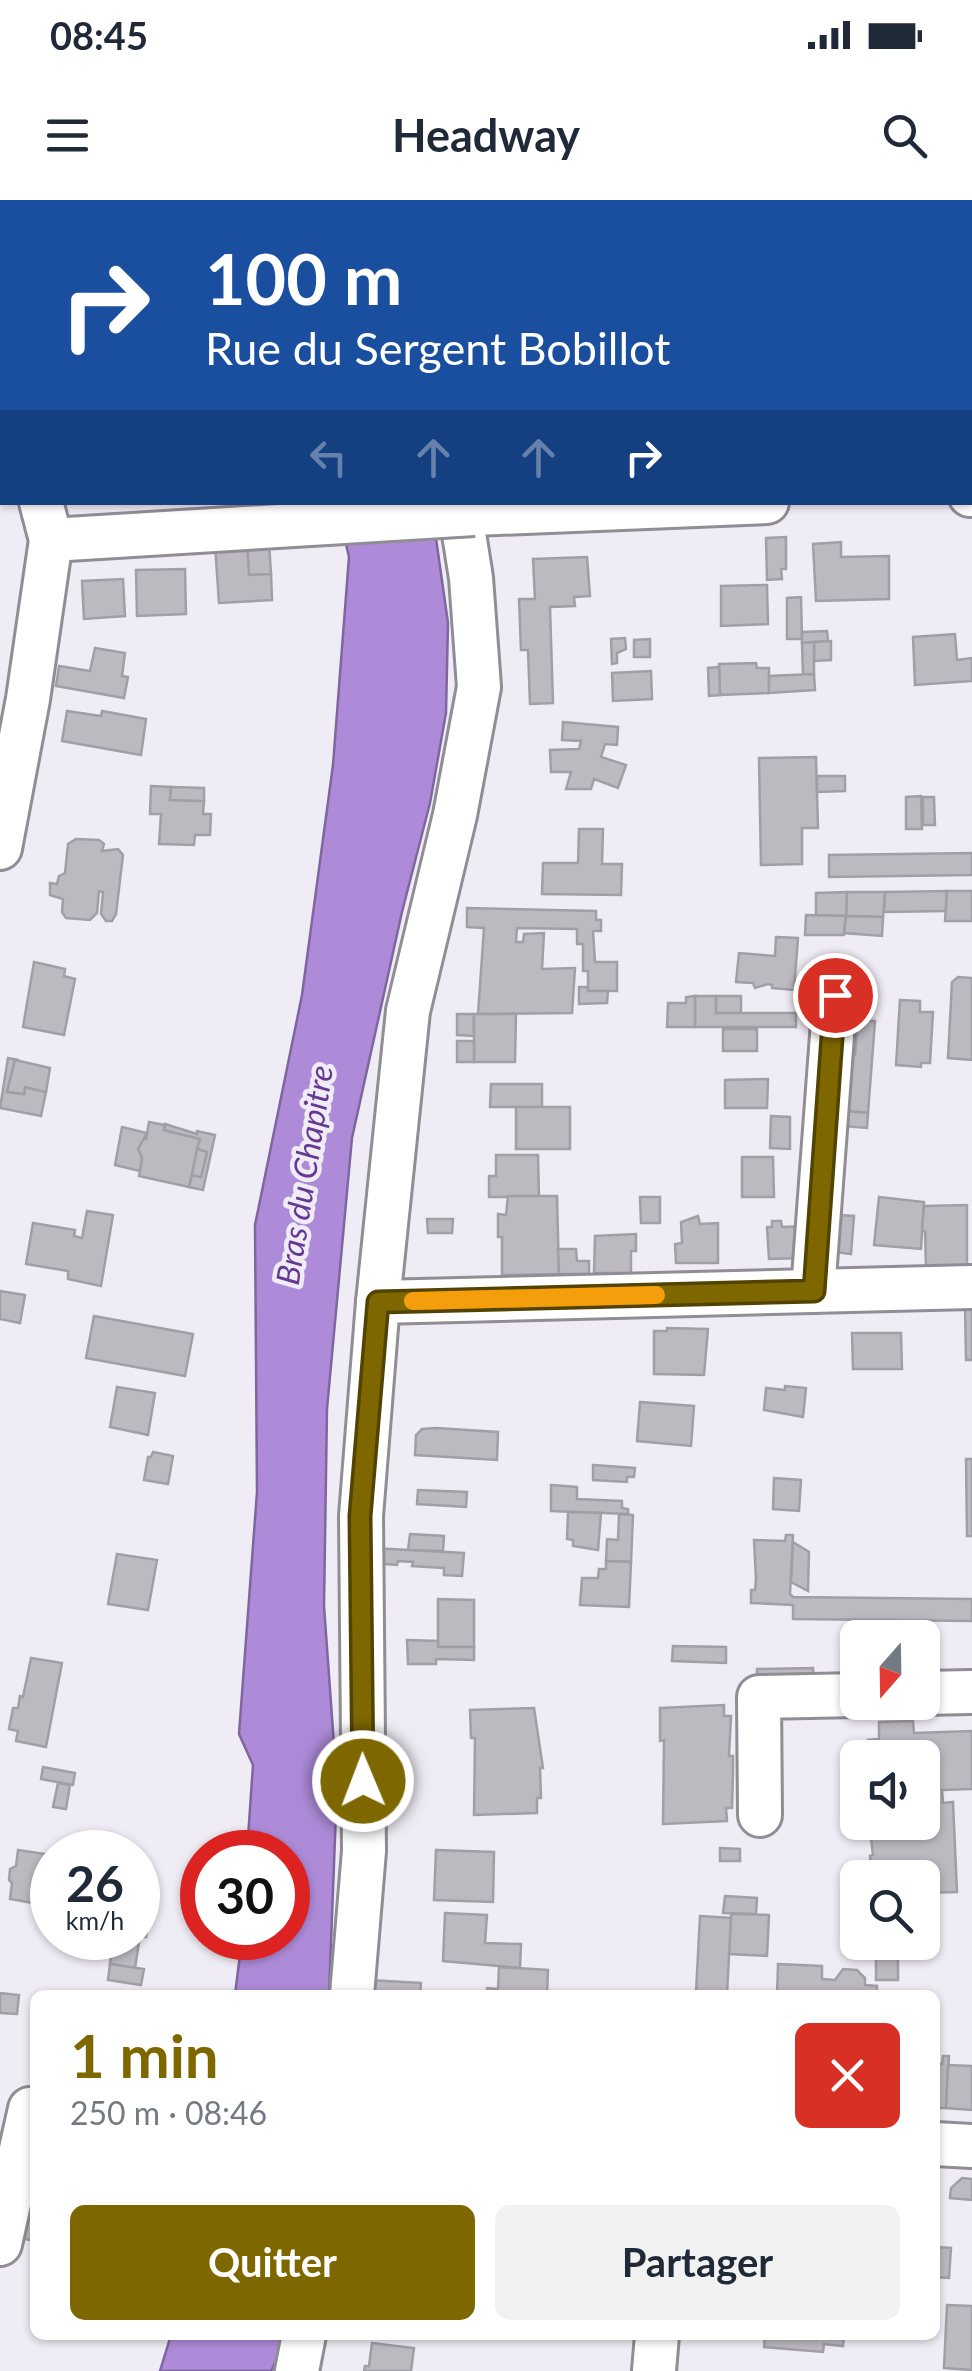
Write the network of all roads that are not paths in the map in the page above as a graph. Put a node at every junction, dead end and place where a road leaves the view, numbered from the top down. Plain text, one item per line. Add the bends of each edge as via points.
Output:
1 (617, 505) edge
2 (467, 508) edge
3 (46, 521) edge
4 (0, 848) edge
5 (835, 995) dead end
6 (972, 1287) edge
7 (814, 1291) junction
8 (378, 1302) junction
9 (972, 1692) edge
10 (940, 1693) edge
11 (840, 1695) edge
12 (760, 1816) dead end
13 (352, 1990) edge
14 (30, 2108) dead end
15 (940, 2144) edge
16 (972, 2146) edge
17 (0, 2244) edge
18 (303, 2340) edge
19 (657, 2340) edge
20 (297, 2371) edge
21 (654, 2371) edge

1 - 2 street
2 - 3 street, bridge via 327,524
2 - 8 street via 479,687 408,1011
3 - 4 street via 28,699
5 - 7 street
6 - 7 street
7 - 8 street
8 - 13 street via 360,1516 364,1851
9 - 10 street
11 - 12 street via 759,1697
14 - 17 street
15 - 16 street
18 - 20 street
19 - 21 street

